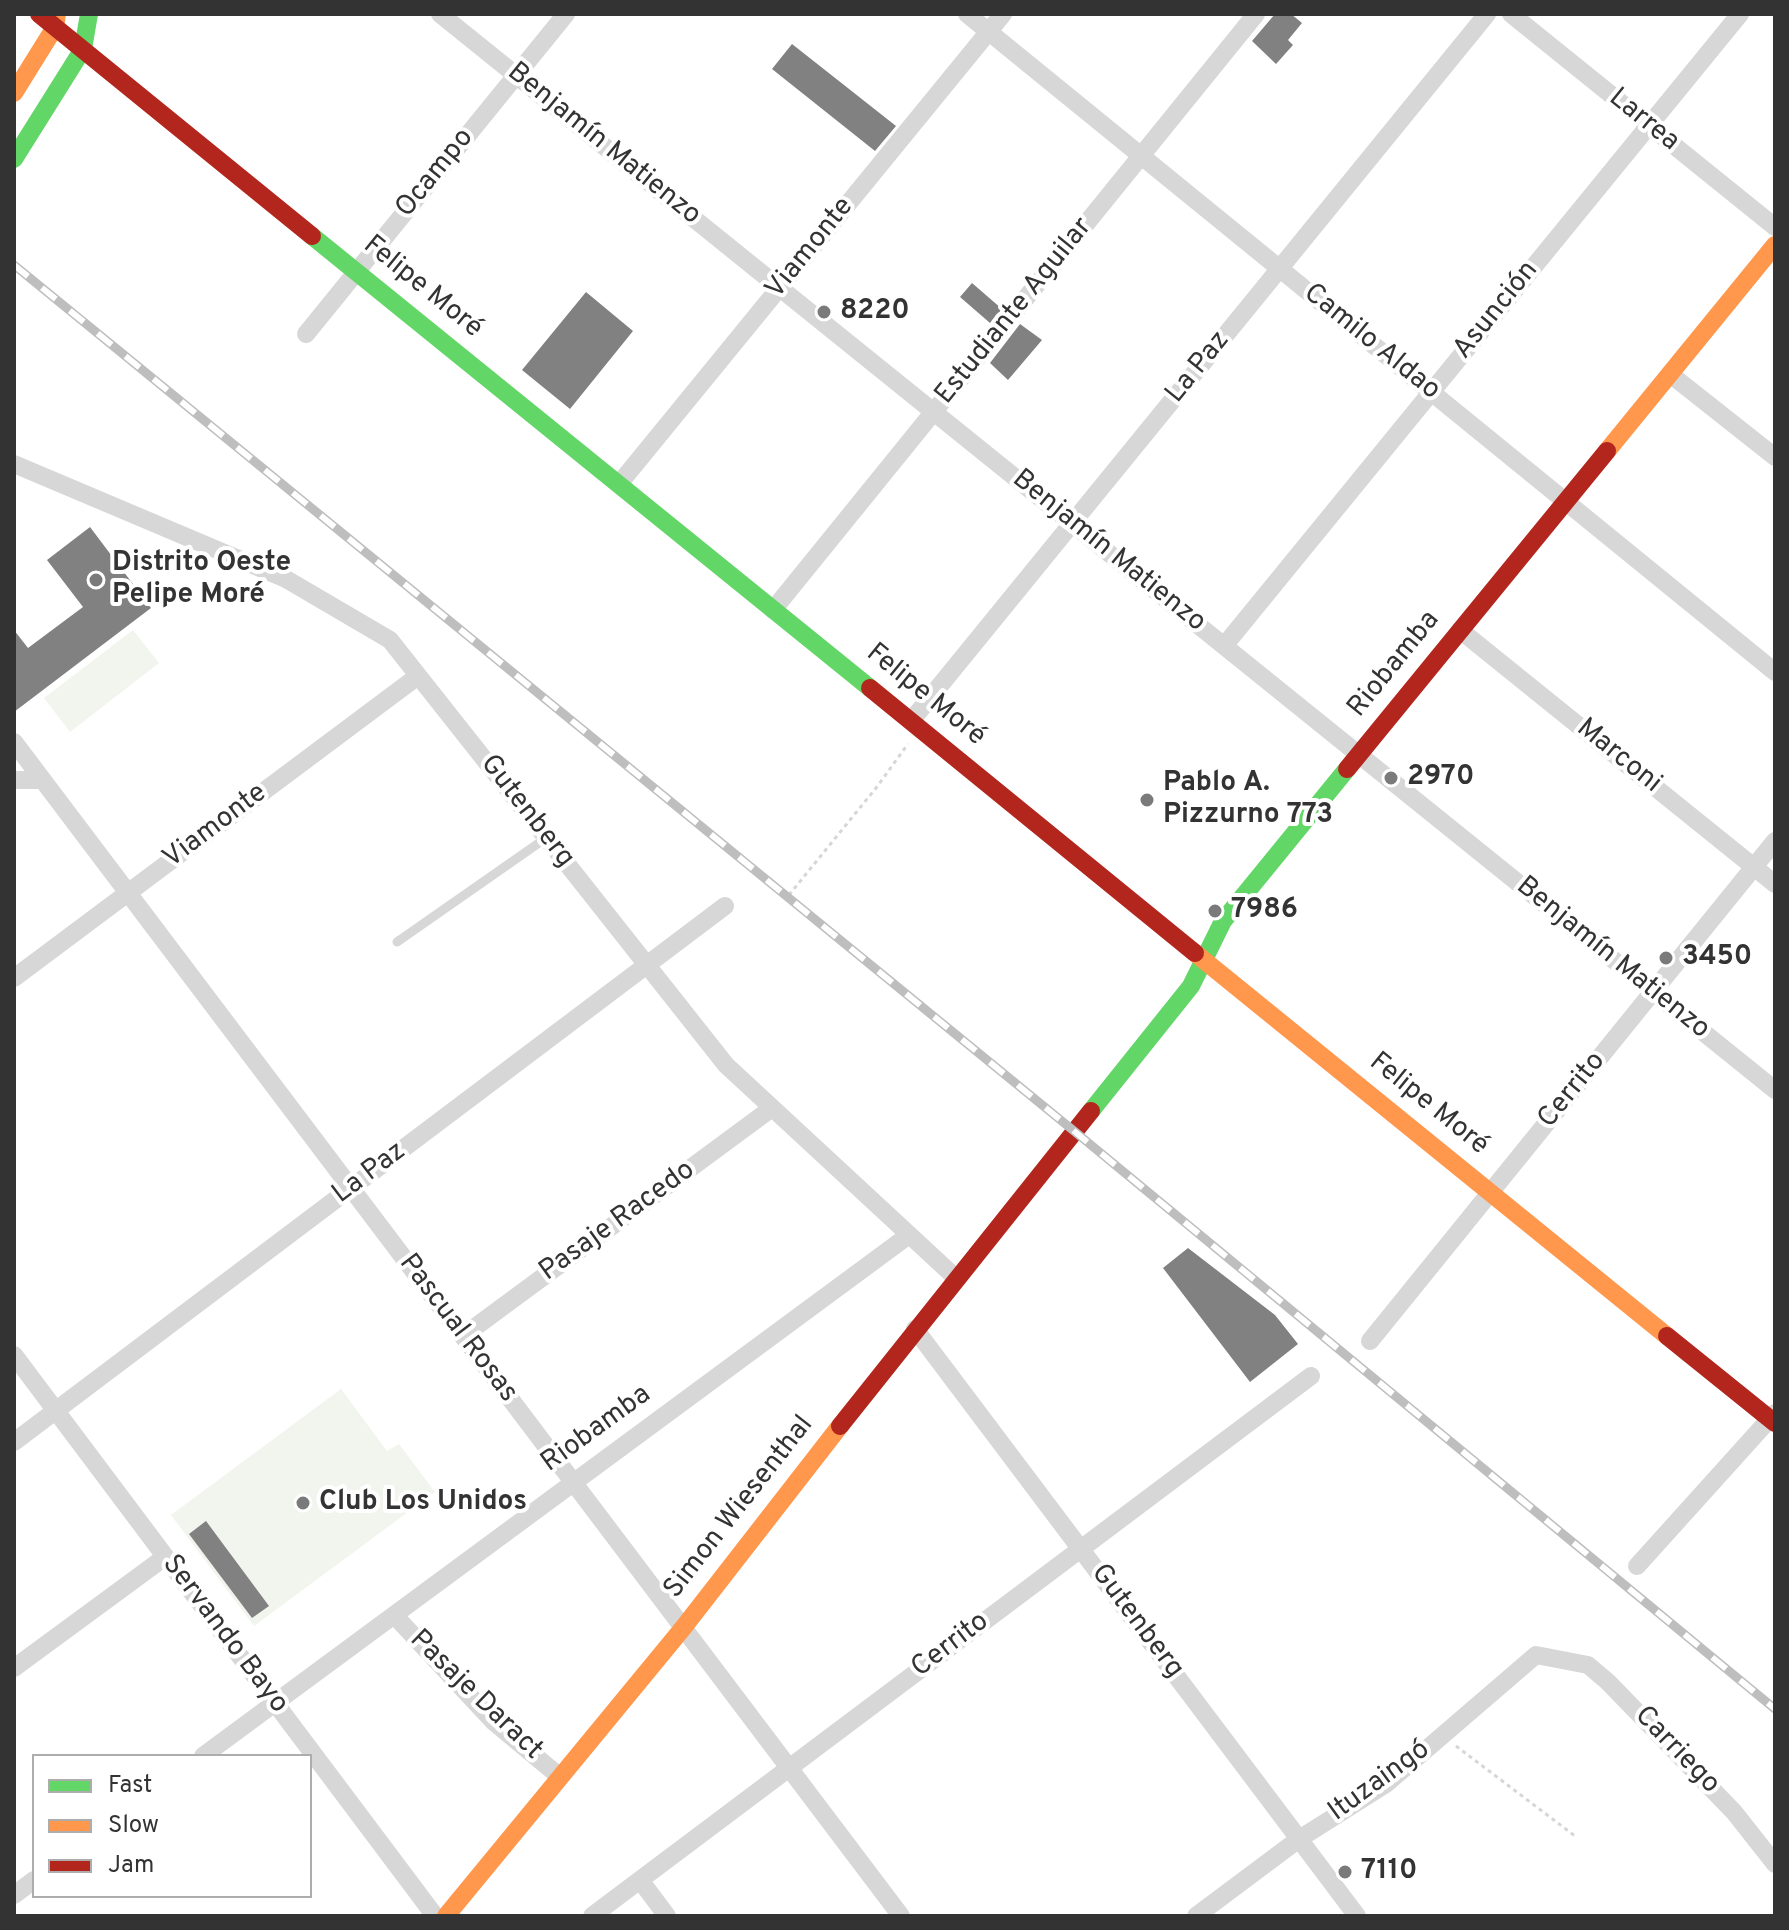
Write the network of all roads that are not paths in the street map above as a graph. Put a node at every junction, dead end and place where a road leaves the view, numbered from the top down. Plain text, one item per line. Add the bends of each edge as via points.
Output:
1 (39, 14) edge
2 (99, 14) edge
3 (440, 14) edge
4 (566, 14) edge
5 (967, 14) edge
6 (1003, 14) edge
7 (1256, 14) edge
8 (1487, 14) edge
9 (1511, 14) edge
10 (1740, 14) edge
11 (56, 21) edge
12 (88, 22) edge
13 (988, 32) junction
14 (83, 49) junction
15 (516, 75) junction
16 (14, 93) edge
17 (1649, 125) junction
18 (1142, 155) junction
19 (14, 159) edge
20 (1775, 227) edge
21 (1775, 245) edge
22 (1280, 269) junction
23 (357, 271) junction
24 (779, 287) junction
25 (306, 334) dead end
26 (1670, 374) junction
27 (1432, 392) junction
28 (934, 411) junction
29 (1775, 457) edge
30 (14, 464) edge
31 (619, 484) junction
32 (1566, 501) junction
33 (1072, 523) junction
34 (773, 610) junction
35 (1460, 630) junction
36 (1224, 646) junction
37 (1775, 672) edge
38 (418, 676) junction
39 (915, 724) junction
40 (14, 742) edge
41 (1358, 754) junction
42 (14, 780) edge
43 (42, 780) junction
44 (546, 838) junction
45 (1775, 841) edge
46 (1754, 867) junction
47 (1775, 884) edge
48 (128, 893) junction
49 (725, 906) dead end
50 (397, 942) dead end
51 (1205, 960) junction
52 (647, 965) junction
53 (14, 978) edge
54 (1653, 991) junction
55 (1775, 1090) edge
56 (772, 1108) junction
57 (1074, 1131) joint
58 (351, 1188) junction
59 (1491, 1192) junction
60 (909, 1235) junction
61 (956, 1278) junction
62 (915, 1329) junction
63 (463, 1336) junction
64 (1370, 1341) dead end
65 (14, 1355) edge
66 (1311, 1376) dead end
67 (56, 1411) junction
68 (1773, 1418) edge
69 (14, 1442) edge
70 (573, 1483) junction
71 (1081, 1549) junction
72 (165, 1557) junction
73 (1637, 1566) dead end
74 (394, 1615) junction
75 (683, 1628) junction
76 (1561, 1659) joint
77 (14, 1668) edge
78 (275, 1703) junction
79 (206, 1754) edge
80 (789, 1768) junction
81 (559, 1776) junction
82 (1299, 1839) junction
83 (1775, 1864) edge
84 (640, 1880) junction
85 (32, 1882) edge
86 (14, 1895) edge
87 (435, 1916) edge
88 (446, 1916) edge
89 (592, 1916) edge
90 (667, 1916) edge
91 (901, 1916) edge
92 (1196, 1916) edge
93 (1357, 1916) edge

1 - 11 street, Felipe Moré
2 - 12 street
3 - 15 street, Benjamín Matienzo
4 - 15 street, Ocampo
5 - 13 street, Camilo Aldao
6 - 13 street, Viamonte
7 - 18 street, Estudiante Aguilar
8 - 22 street, La Paz
9 - 17 street, Larrea
10 - 17 street, Asunción
11 - 14 street, Felipe Moré
11 - 16 street
12 - 14 street
13 - 18 street, Camilo Aldao
13 - 24 street, Viamonte
14 - 19 street
14 - 23 street, Felipe Moré
15 - 23 street, Ocampo
15 - 24 street, Benjamín Matienzo
17 - 20 street, Larrea
17 - 27 street, Asunción
18 - 22 street, Camilo Aldao
18 - 28 street, Estudiante Aguilar
21 - 26 street, Riobamba
22 - 27 street, Camilo Aldao
22 - 33 street, La Paz
23 - 25 street, Ocampo
23 - 31 street, Felipe Moré
24 - 28 street, Benjamín Matienzo
24 - 31 street, Viamonte
26 - 29 street
26 - 32 street, Riobamba
27 - 32 street, Camilo Aldao
27 - 36 street, Asunción
28 - 33 street, Benjamín Matienzo
28 - 34 street, Estudiante Aguilar
30 - 38 street, Gutenberg via 286,579 390,640
31 - 34 street, Felipe Moré
32 - 35 street, Riobamba
32 - 37 street, Camilo Aldao
33 - 36 street, Benjamín Matienzo
33 - 39 street, La Paz
34 - 39 street, Felipe Moré
35 - 41 street, Riobamba
35 - 46 street, Marconi
36 - 41 street, Benjamín Matienzo
38 - 44 street, Gutenberg
38 - 48 street, Viamonte
39 - 51 street, Felipe Moré
40 - 43 street, Pascual Rosas
41 - 51 street, Riobamba via 1223,921
41 - 54 street, Benjamín Matienzo
42 - 43 street
43 - 48 street, Pascual Rosas
44 - 50 lane
44 - 52 street, Gutenberg
45 - 46 street, Cerrito
46 - 47 street, Marconi
46 - 54 street, Cerrito
48 - 53 street, Viamonte
48 - 58 street, Pascual Rosas
49 - 52 street, La Paz
51 - 57 street, Riobamba via 1191,986
51 - 59 street, Felipe Moré
52 - 56 street, Gutenberg via 726,1065
52 - 58 street, La Paz
54 - 55 street, Benjamín Matienzo
54 - 59 street, Cerrito
56 - 60 street, Gutenberg
56 - 63 street, Pasaje Racedo
57 - 61 street, Simon Wiesenthal
58 - 63 street, Pascual Rosas
58 - 67 street, La Paz
59 - 64 street, Cerrito
59 - 68 street, Felipe Moré
60 - 61 street, Gutenberg
60 - 70 street, Riobamba
61 - 62 street, Simon Wiesenthal
62 - 71 street, Gutenberg
62 - 75 street, Simon Wiesenthal
63 - 70 street, Pascual Rosas
65 - 67 street, Servando Bayo
66 - 71 street, Cerrito
67 - 69 street, La Paz
67 - 72 street, Servando Bayo
68 - 73 street
70 - 74 street, Riobamba
70 - 75 street, Pascual Rosas
71 - 80 street, Cerrito
71 - 82 street, Gutenberg
72 - 77 street
72 - 78 street, Servando Bayo
74 - 78 street, Riobamba
74 - 81 street, Pasaje Daract via 494,1722
75 - 80 street, Pascual Rosas
75 - 81 street, Simon Wiesenthal
76 - 82 street, Ituzaingó via 1536,1655 1386,1784
76 - 83 street, Carriego via 1588,1665 1608,1682 1734,1812
78 - 79 street, Riobamba
78 - 87 street, Servando Bayo
80 - 84 street, Cerrito
80 - 91 street, Pascual Rosas
81 - 88 street, Simon Wiesenthal
82 - 92 street, Ituzaingó
82 - 93 street, Gutenberg
84 - 89 street, Cerrito
84 - 90 street
85 - 86 street

